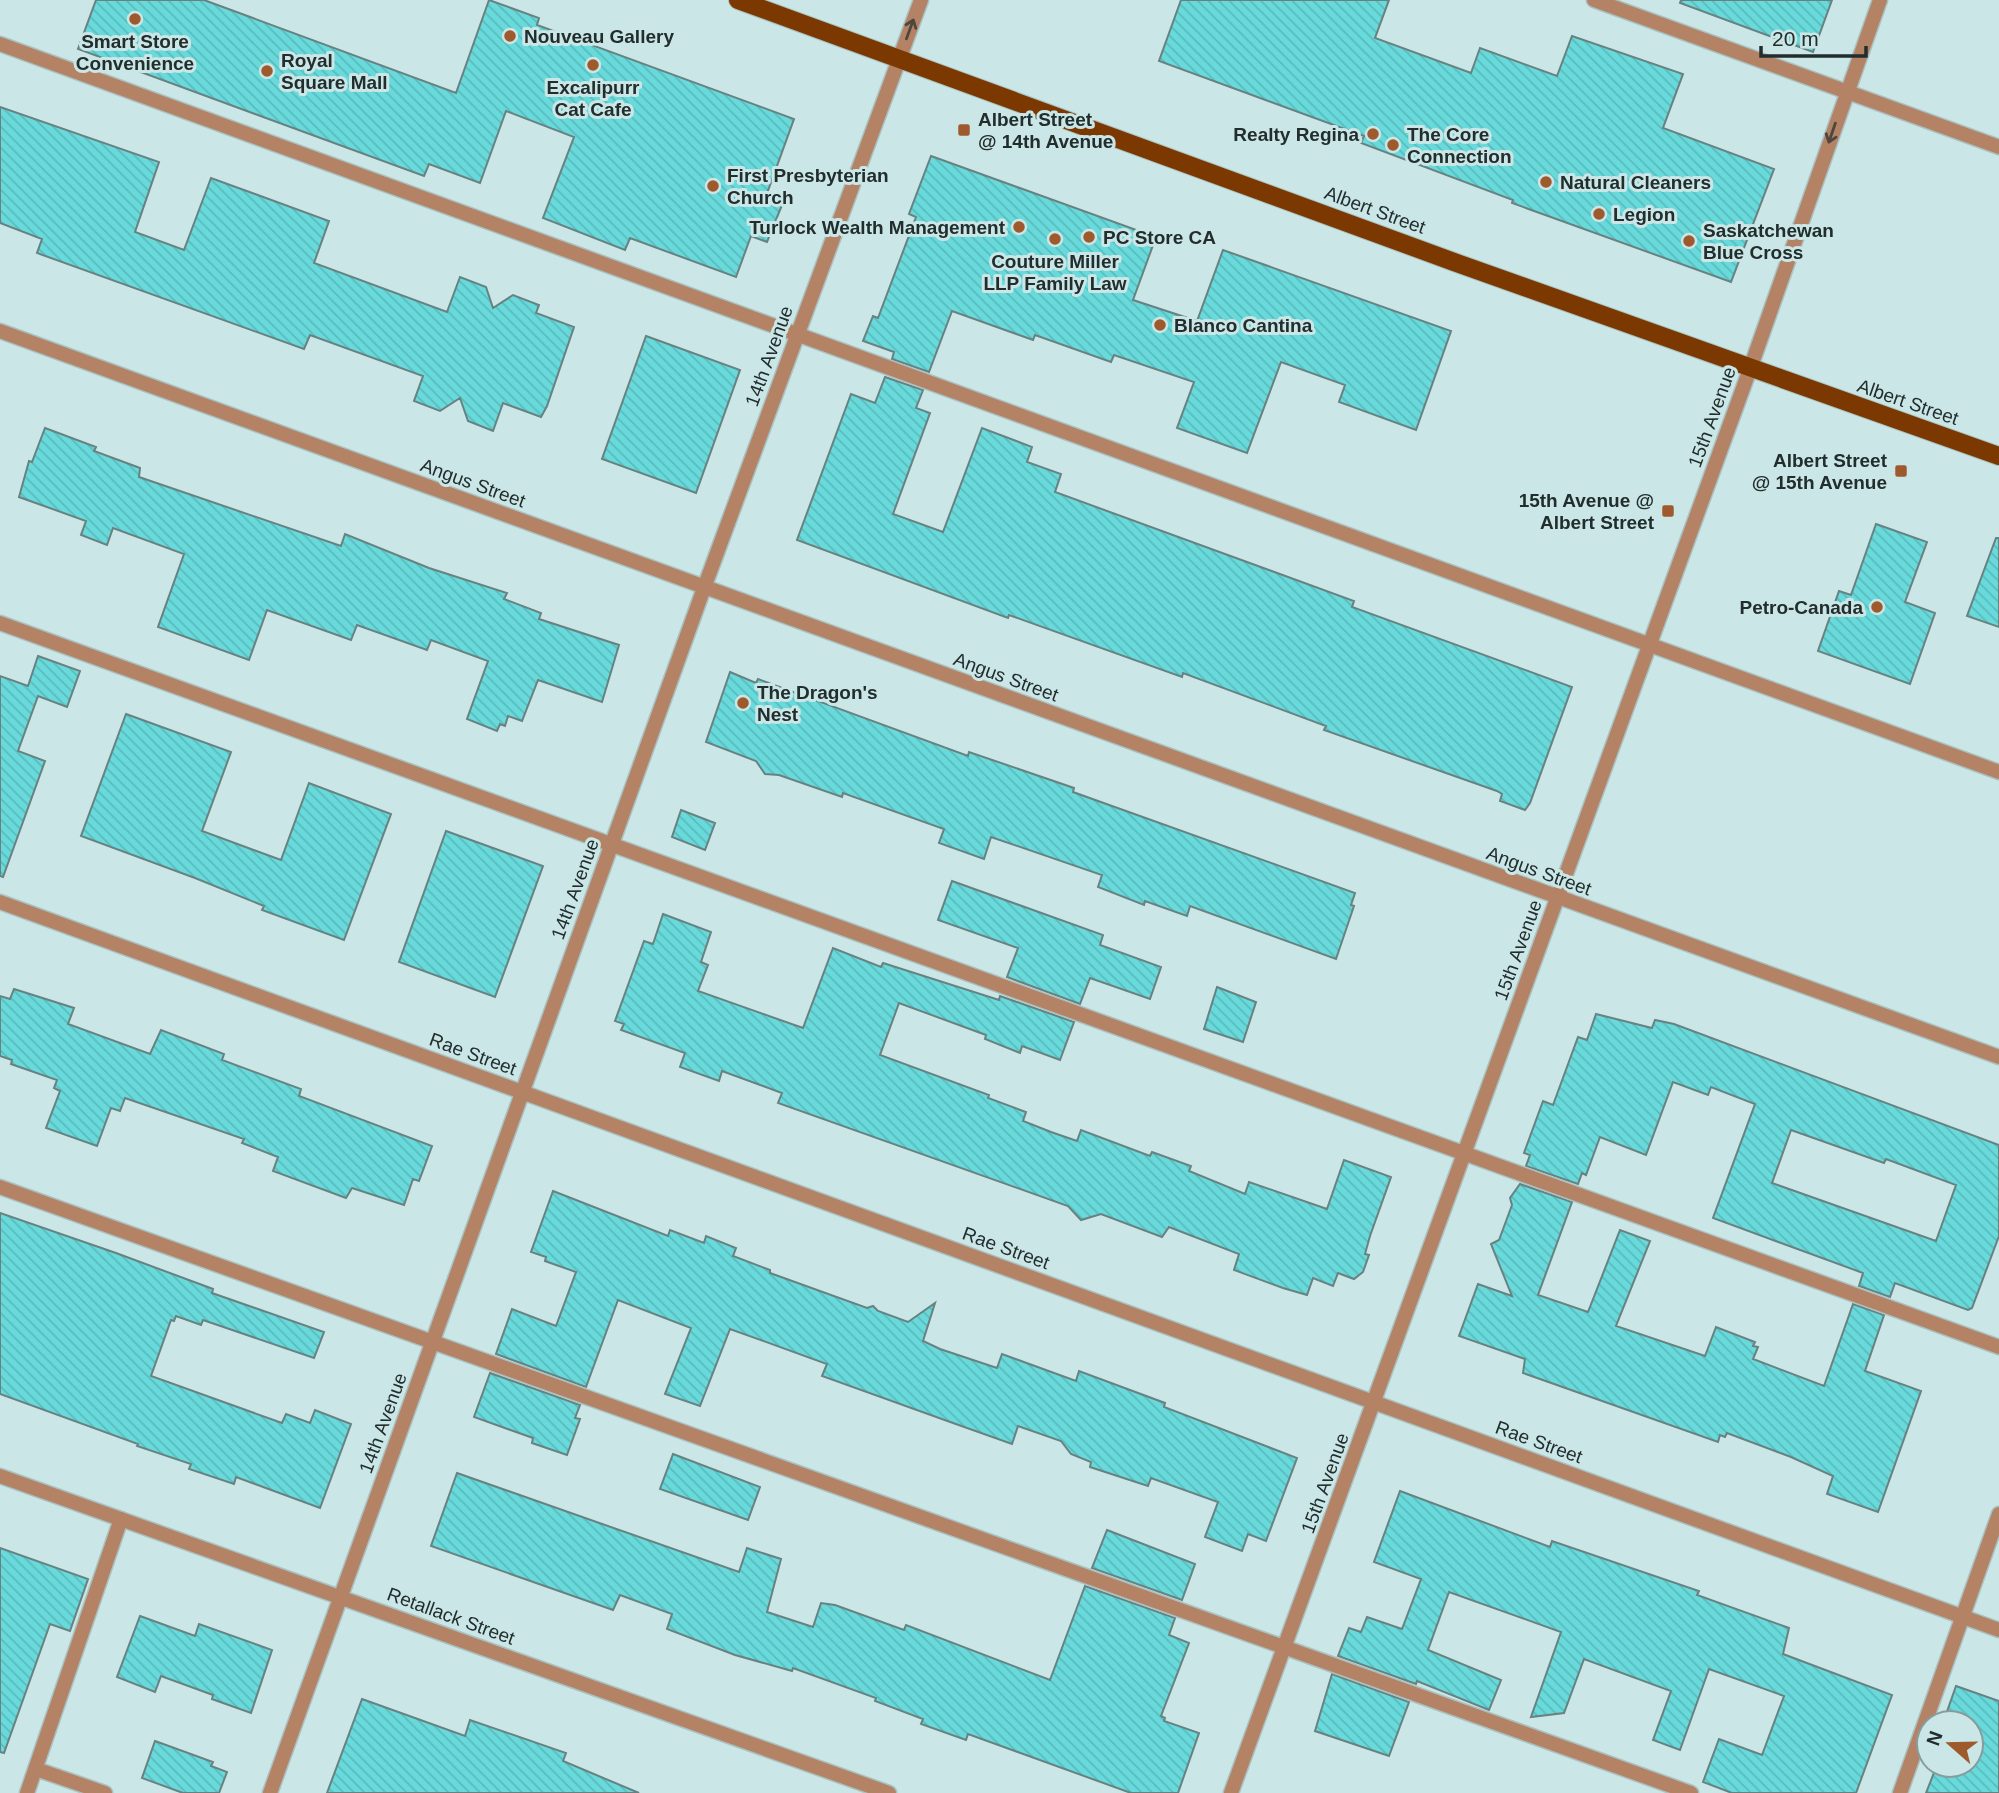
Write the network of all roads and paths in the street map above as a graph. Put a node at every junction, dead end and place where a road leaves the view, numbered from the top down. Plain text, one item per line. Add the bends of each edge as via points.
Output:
1 (738, 0) edge
2 (921, 0) edge
3 (1594, 0) edge
4 (1880, 0) edge
5 (0, 44) edge
6 (900, 57) junction
7 (1846, 92) junction
8 (1999, 147) edge
9 (0, 331) edge
10 (798, 333) junction
11 (1750, 369) junction
12 (1999, 456) edge
13 (704, 588) junction
14 (0, 623) edge
15 (1650, 644) junction
16 (1999, 772) edge
17 (612, 845) junction
18 (1557, 898) junction
19 (0, 902) edge
20 (1999, 1058) edge
21 (522, 1092) junction
22 (1464, 1153) junction
23 (0, 1187) edge
24 (433, 1342) junction
25 (1999, 1347) edge
26 (1374, 1402) junction
27 (0, 1476) edge
28 (1999, 1514) edge
29 (121, 1519) junction
30 (341, 1597) junction
31 (1962, 1617) junction
32 (1999, 1630) edge
33 (1285, 1648) junction
34 (36, 1769) junction
35 (27, 1793) edge
36 (105, 1793) edge
37 (270, 1793) edge
38 (889, 1793) edge
39 (1231, 1793) edge
40 (1691, 1793) edge
41 (1900, 1793) edge

1 - 6 main road, Albert Street
6 -> 2 street, 14th Avenue
3 - 7 street
4 - 7 street, 15th Avenue
5 - 10 street
6 - 10 street, 14th Avenue
6 - 11 main road, Albert Street
7 - 8 street
7 -> 11 street, 15th Avenue
9 - 13 street, Angus Street
10 - 13 street, 14th Avenue
10 - 15 street
11 - 12 main road, Albert Street
11 - 15 street, 15th Avenue
13 - 17 street, 14th Avenue
13 - 18 street, Angus Street
14 - 17 street
15 - 16 street
15 - 18 street, 15th Avenue
17 - 21 street, 14th Avenue
17 - 22 street
18 - 20 street, Angus Street
18 - 22 street, 15th Avenue
19 - 21 street, Rae Street
21 - 24 street, 14th Avenue
21 - 26 street, Rae Street
22 - 25 street
22 - 26 street, 15th Avenue
23 - 24 street
24 - 30 street, 14th Avenue
24 - 33 street
26 - 31 street, Rae Street
26 - 33 street, 15th Avenue
27 - 29 street, Retallack Street
28 - 31 street
29 - 30 street, Retallack Street
29 - 34 street
30 - 37 street, 14th Avenue
30 - 38 street, Retallack Street
31 - 32 street, Rae Street
31 - 41 street
33 - 39 street, 15th Avenue
33 - 40 street
34 - 35 street
34 - 36 street

